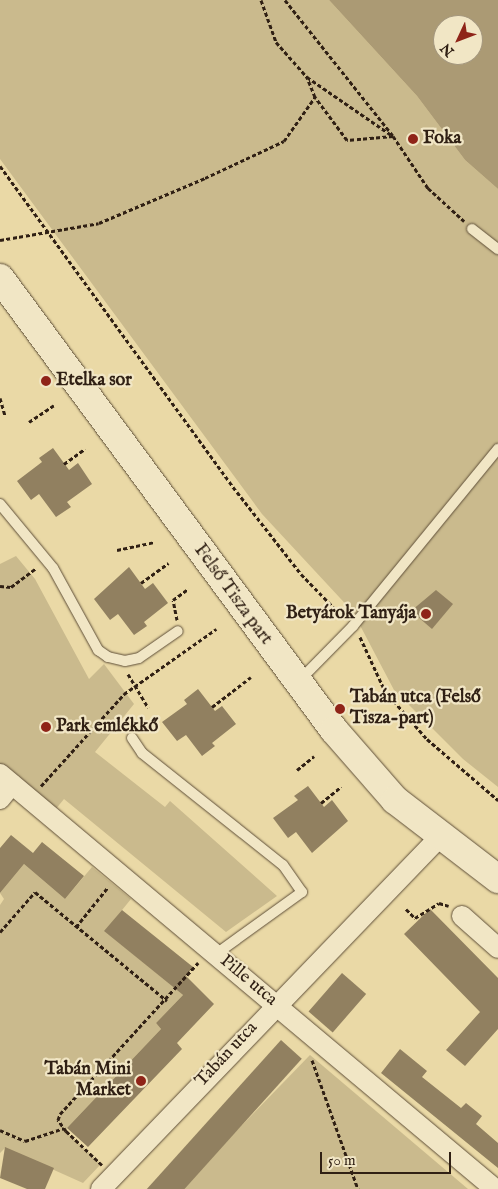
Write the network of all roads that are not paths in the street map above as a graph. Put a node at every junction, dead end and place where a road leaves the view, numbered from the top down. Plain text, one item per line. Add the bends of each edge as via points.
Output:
1 (472, 229) road end
2 (498, 249) edge
3 (0, 278) edge
4 (498, 449) edge
5 (0, 504) edge
6 (178, 631) dead end
7 (296, 683) junction
8 (132, 738) dead end
9 (4, 786) edge
10 (440, 837) junction
11 (498, 879) edge
12 (462, 916) road end
13 (498, 948) edge
14 (213, 952) junction
15 (275, 1004) junction
16 (107, 1182) edge
17 (495, 1189) edge

1 - 2 lane
3 - 7 main road, Felső Tisza part
4 - 7 lane via 353,626
5 - 6 lane via 46,560 98,650 108,657 125,661 139,658
7 - 10 main road, Felső Tisza part via 370,774
8 - 14 lane via 142,753 283,865 302,892
9 - 14 street, Pille utca via 30,800
10 - 11 main road, Felső Tisza part
10 - 15 street, Tabán utca
12 - 13 street
14 - 15 street, Pille utca
15 - 16 street, Tabán utca
15 - 17 street, Pille utca

